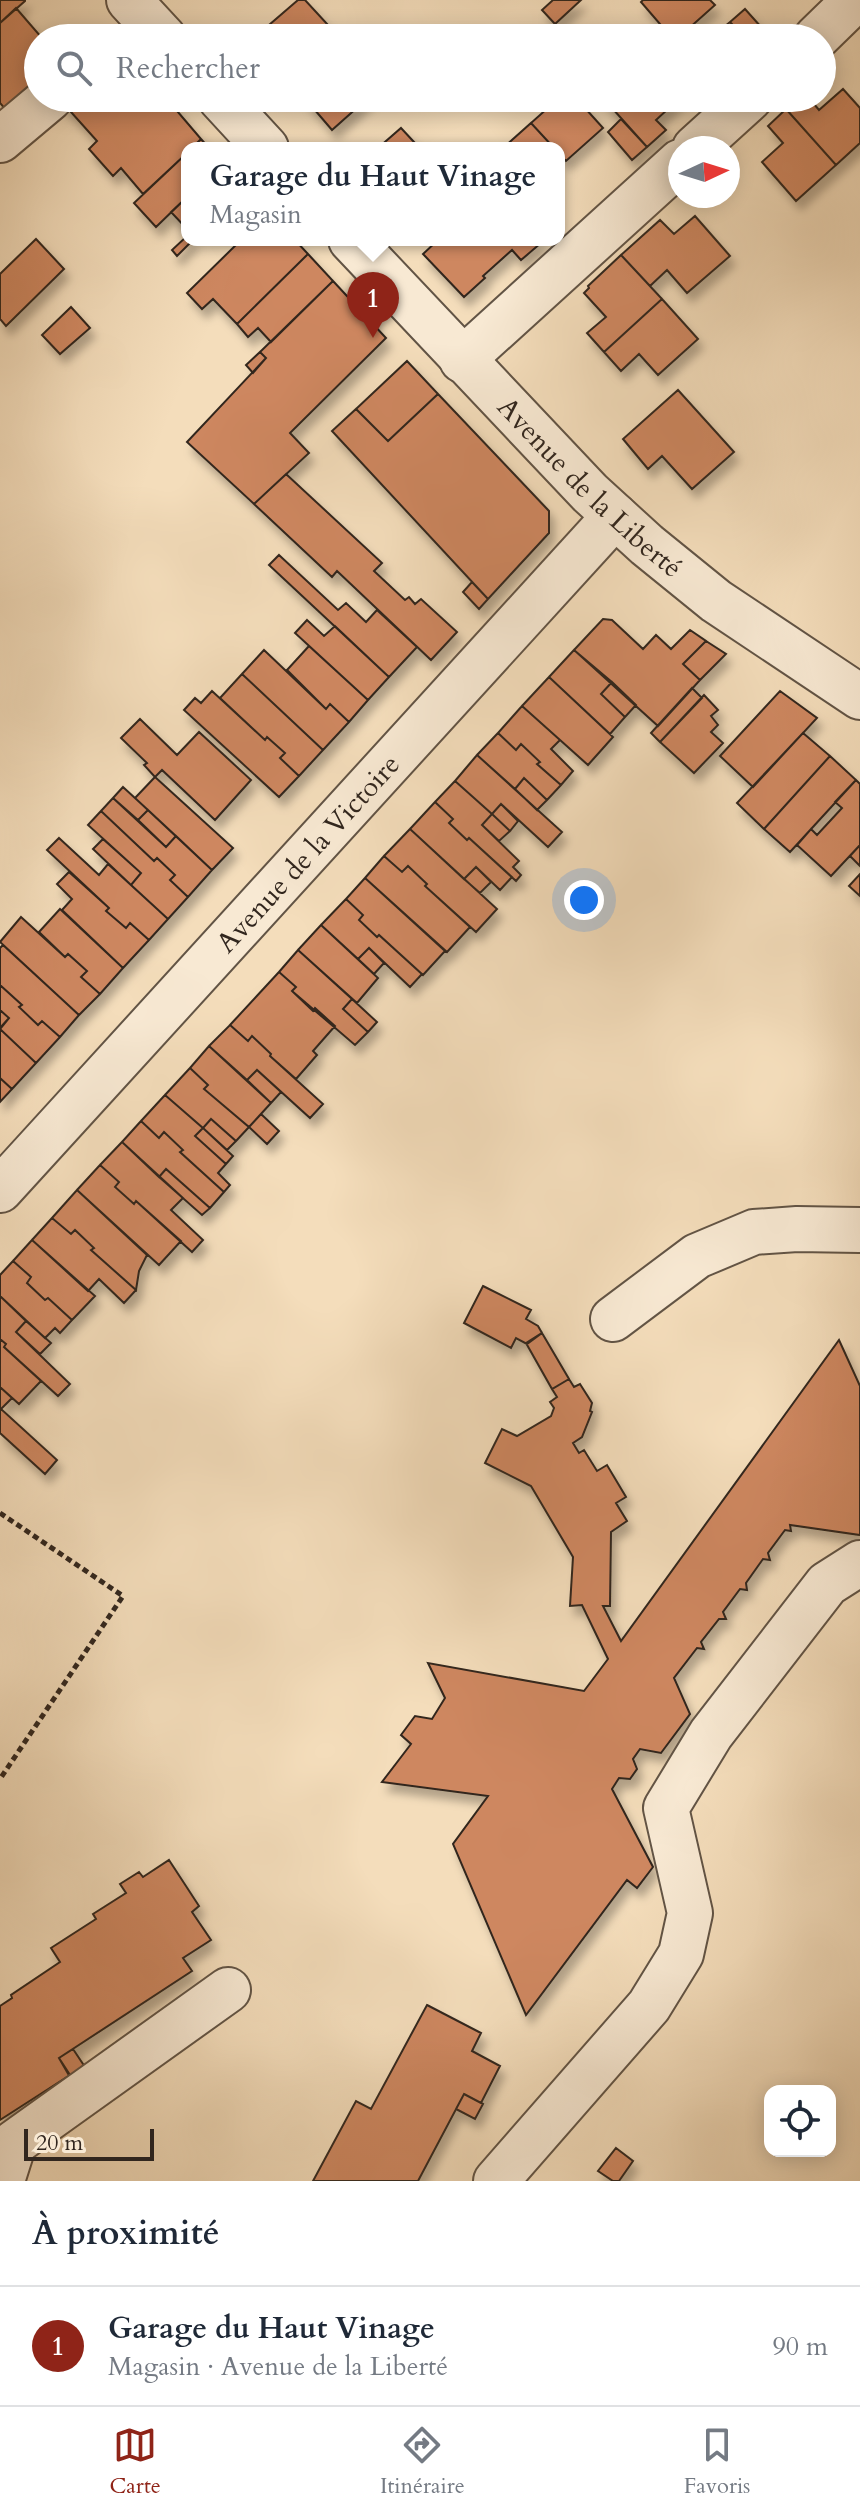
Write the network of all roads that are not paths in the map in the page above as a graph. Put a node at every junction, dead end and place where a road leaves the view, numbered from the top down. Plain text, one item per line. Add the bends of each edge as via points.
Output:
1 (855, 0) edge
2 (830, 24) edge
3 (33, 112) edge
4 (233, 112) edge
5 (735, 112) edge
6 (708, 136) edge
7 (0, 140) edge
8 (260, 142) edge
9 (668, 173) edge
10 (357, 246) edge
11 (462, 360) junction
12 (615, 516) junction
13 (860, 697) edge
14 (0, 1190) edge
15 (860, 1230) edge
16 (613, 1319) dead end
17 (860, 1563) edge
18 (228, 1990) dead end
19 (2, 2181) edge
20 (496, 2181) edge

1 - 2 street
3 - 7 street
4 - 8 street
5 - 6 street
9 - 11 street
10 - 11 street, Avenue de la Liberté
11 - 12 street, Avenue de la Liberté
12 - 13 street, Avenue de la Liberté via 716,601
12 - 14 street, Avenue de la Victoire
15 - 16 street via 754,1232 697,1256
17 - 20 street via 827,1584 711,1734 666,1808 690,1913 681,1954 649,2006
18 - 19 street via 14,2143

